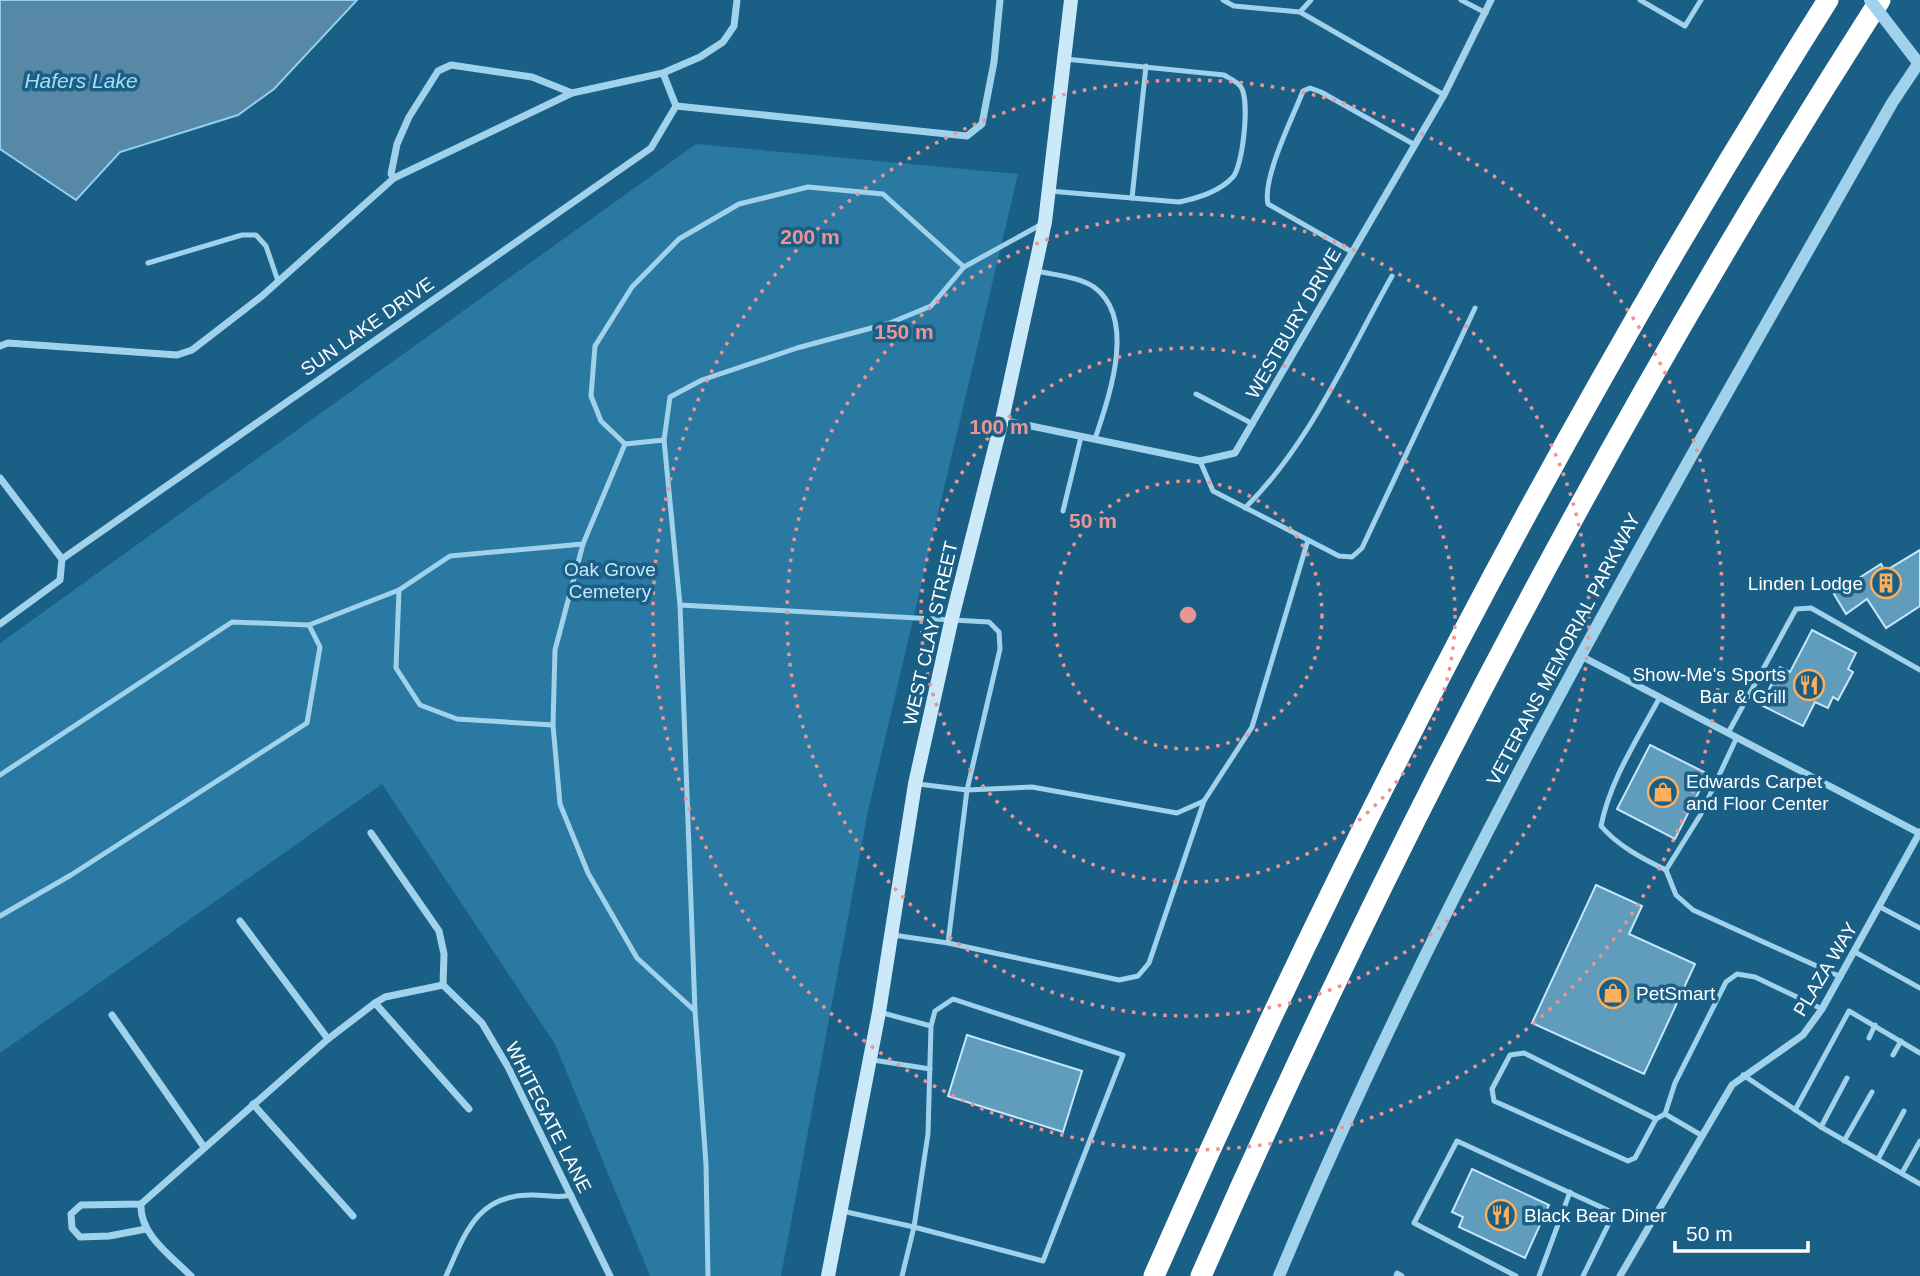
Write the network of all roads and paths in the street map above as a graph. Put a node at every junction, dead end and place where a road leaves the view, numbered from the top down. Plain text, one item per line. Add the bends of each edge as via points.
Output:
1 (737, 0) edge
2 (1000, 0) edge
3 (1071, 0) edge
4 (1311, 0) edge
5 (1461, 0) edge
6 (1491, 0) edge
7 (1640, 0) edge
8 (1701, 0) edge
9 (1828, 0) edge
10 (1870, 0) edge
11 (1880, 0) edge
12 (1223, 1) edge
13 (1300, 12) junction
14 (1486, 13) junction
15 (1065, 59) junction
16 (1920, 63) edge
17 (1146, 66) junction
18 (663, 73) junction
19 (572, 93) junction
20 (1444, 95) junction
21 (676, 106) junction
22 (1415, 145) junction
23 (394, 178) junction
24 (1049, 191) junction
25 (1132, 198) junction
26 (1045, 222) junction
27 (1352, 253) junction
28 (148, 263) dead end
29 (964, 267) junction
30 (1035, 271) junction
31 (1392, 276) dead end
32 (278, 281) junction
33 (1475, 308) dead end
34 (0, 346) edge
35 (1196, 394) dead end
36 (1002, 420) junction
37 (1253, 424) junction
38 (1081, 437) junction
39 (1095, 439) junction
40 (664, 440) junction
41 (625, 444) junction
42 (1200, 461) junction
43 (0, 478) edge
44 (1245, 508) junction
45 (1063, 511) dead end
46 (1308, 540) junction
47 (583, 544) junction
48 (62, 559) junction
49 (398, 590) junction
50 (680, 605) junction
51 (951, 622) junction
52 (0, 624) edge
53 (309, 625) junction
54 (1581, 656) junction
55 (1920, 670) edge
56 (1660, 697) junction
57 (553, 725) junction
58 (1728, 733) junction
59 (1737, 737) junction
60 (0, 775) edge
61 (915, 784) junction
62 (967, 790) junction
63 (1203, 801) junction
64 (371, 833) dead end
65 (1920, 833) edge
66 (1917, 845) edge
67 (1667, 870) junction
68 (1880, 907) junction
69 (0, 916) edge
70 (240, 920) dead end
71 (1920, 928) edge
72 (890, 935) junction
73 (948, 943) junction
74 (1855, 952) junction
75 (1841, 977) junction
76 (443, 985) junction
77 (1920, 988) edge
78 (375, 1003) junction
79 (1822, 1009) junction
80 (695, 1011) junction
81 (879, 1012) junction
82 (112, 1015) dead end
83 (1875, 1025) junction
84 (931, 1026) junction
85 (1869, 1038) dead end
86 (328, 1039) junction
87 (1901, 1041) junction
88 (1920, 1053) edge
89 (1893, 1055) dead end
90 (870, 1060) junction
91 (930, 1069) junction
92 (1743, 1075) junction
93 (1847, 1078) dead end
94 (1872, 1092) dead end
95 (253, 1104) junction
96 (469, 1110) dead end
97 (1796, 1110) junction
98 (1904, 1111) dead end
99 (1665, 1114) junction
100 (1656, 1119) junction
101 (1821, 1127) junction
102 (1701, 1135) junction
103 (1844, 1141) junction
104 (1920, 1141) edge
105 (204, 1147) junction
106 (1878, 1159) junction
107 (1902, 1173) junction
108 (1920, 1184) edge
109 (1570, 1192) junction
110 (572, 1195) junction
111 (141, 1204) junction
112 (839, 1211) junction
113 (353, 1216) dead end
114 (914, 1227) junction
115 (146, 1229) junction
116 (191, 1276) edge
117 (446, 1276) edge
118 (610, 1276) edge
119 (708, 1276) edge
120 (828, 1276) edge
121 (902, 1276) edge
122 (1154, 1276) edge
123 (1201, 1276) edge
124 (1279, 1276) edge
125 (1396, 1276) edge
126 (1402, 1276) edge
127 (1516, 1276) edge
128 (1539, 1276) edge
129 (1583, 1276) edge
130 (1620, 1276) edge

1 - 18 street via 734,26 723,42
2 - 21 street via 982,124 967,136
3 - 15 main road, WEST CLAY STREET
4 - 13 lane
5 - 14 lane
6 - 14 street, WESTBURY DRIVE
7 - 8 lane via 1685,26
9 - 122 highway via 1640,312 1437,681 1284,991
10 - 16 street, bridge
11 - 123 highway via 1643,392 1477,697 1320,1014
12 - 13 lane
13 - 20 lane
14 - 20 street, WESTBURY DRIVE
15 - 17 lane
15 - 24 main road, WEST CLAY STREET
16 - 54 street, VETERANS MEMORIAL PARKWAY via 1892,103 1671,489
17 - 25 lane
17 - 25 lane via 1212,72 1241,85 1245,99 1241,159 1235,175 1199,198 1179,202
18 - 19 street
18 - 21 street
19 - 23 street
19 - 23 street via 532,77 451,65 439,71 415,104 397,144
20 - 22 street, WESTBURY DRIVE
21 - 48 street, SUN LAKE DRIVE via 651,148
22 - 27 street, WESTBURY DRIVE
22 - 27 lane via 1321,92 1303,91 1274,169 1268,204
23 - 32 street
24 - 25 lane
24 - 26 main road, WEST CLAY STREET
26 - 29 lane
26 - 30 main road, WEST CLAY STREET
27 - 37 street, WESTBURY DRIVE
28 - 32 lane via 256,234 266,246
29 - 40 lane via 931,306 890,323 702,380 670,397
29 - 41 lane via 883,194 808,187 739,204 679,239 632,287 595,346 591,396 601,421
30 - 36 main road, WEST CLAY STREET
30 - 39 lane via 1093,287 1107,301 1118,346
31 - 44 lane via 1293,451
32 - 34 street via 192,350 177,355
33 - 46 lane via 1362,548 1352,557 1339,556
35 - 37 lane
36 - 38 street, WESTBURY DRIVE
36 - 51 main road, WEST CLAY STREET
37 - 42 street, WESTBURY DRIVE via 1236,453
38 - 39 street, WESTBURY DRIVE
38 - 45 lane
39 - 42 street, WESTBURY DRIVE
40 - 41 lane
40 - 50 lane
41 - 47 lane
42 - 44 lane via 1213,491
43 - 48 street
44 - 46 lane
46 - 63 lane via 1252,727
47 - 49 lane via 450,556
47 - 57 lane via 555,650
48 - 52 street via 60,580
49 - 53 lane
49 - 57 lane via 396,668 420,705 457,719
50 - 51 lane
50 - 80 lane
51 - 61 main road, WEST CLAY STREET
51 - 62 lane via 989,622 999,632 1000,649
53 - 60 lane via 232,622
53 - 69 lane via 320,647 307,723
54 - 56 street
54 - 124 street, VETERANS MEMORIAL PARKWAY via 1484,838 1338,1135
55 - 58 lane via 1811,608 1796,609
56 - 58 street
56 - 67 lane via 1625,760 1601,826
57 - 80 lane via 560,804 588,873 637,958
58 - 59 street
59 - 65 street
59 - 67 lane via 1701,814
61 - 62 lane
61 - 72 main road, WEST CLAY STREET
62 - 63 lane via 1032,787 1177,813
62 - 73 lane
63 - 73 lane via 1149,963 1138,976 1119,980
64 - 76 street via 439,931
65 - 66 street, PLAZA WAY
66 - 68 street, PLAZA WAY
67 - 75 lane via 1676,895 1693,910
68 - 71 lane
68 - 74 street, PLAZA WAY
70 - 86 street
72 - 73 lane
72 - 81 main road, WEST CLAY STREET
74 - 75 street, PLAZA WAY
74 - 77 lane
75 - 79 street, PLAZA WAY
76 - 78 street
76 - 110 street, WHITEGATE LANE via 481,1023
78 - 86 street
78 - 96 street
79 - 92 street, PLAZA WAY via 1803,1035
79 - 99 lane via 1755,977 1737,974 1726,982 1675,1083
80 - 119 lane
81 - 84 lane
81 - 90 main road, WEST CLAY STREET
82 - 105 street
83 - 85 lane
83 - 87 lane
83 - 97 lane via 1849,1011
84 - 91 lane
84 - 114 lane via 935,1011 953,999 1123,1055 1043,1261
86 - 95 street
87 - 88 lane
87 - 89 lane
90 - 91 lane
90 - 112 main road, WEST CLAY STREET
91 - 114 lane via 928,1134
92 - 97 lane
92 - 102 street, PLAZA WAY
93 - 101 lane
94 - 103 lane
95 - 105 street
95 - 113 street
97 - 101 lane
98 - 106 lane
99 - 100 lane
99 - 102 lane
100 - 100 lane via 1635,1158 1628,1161 1494,1101 1492,1089 1510,1055 1524,1053
101 - 103 lane
102 - 130 street, PLAZA WAY
103 - 106 lane
104 - 107 lane
105 - 111 street
106 - 107 lane
107 - 108 lane
109 - 127 lane via 1457,1141 1414,1223
109 - 128 lane
109 - 129 lane via 1614,1213
110 - 117 lane via 516,1195 484,1209
110 - 118 street, WHITEGATE LANE
111 - 115 street via 140,1217
111 - 115 street via 81,1205 71,1214 72,1228 80,1237
112 - 114 lane
112 - 120 main road, WEST CLAY STREET
114 - 121 lane
115 - 116 street
125 - 126 lane

